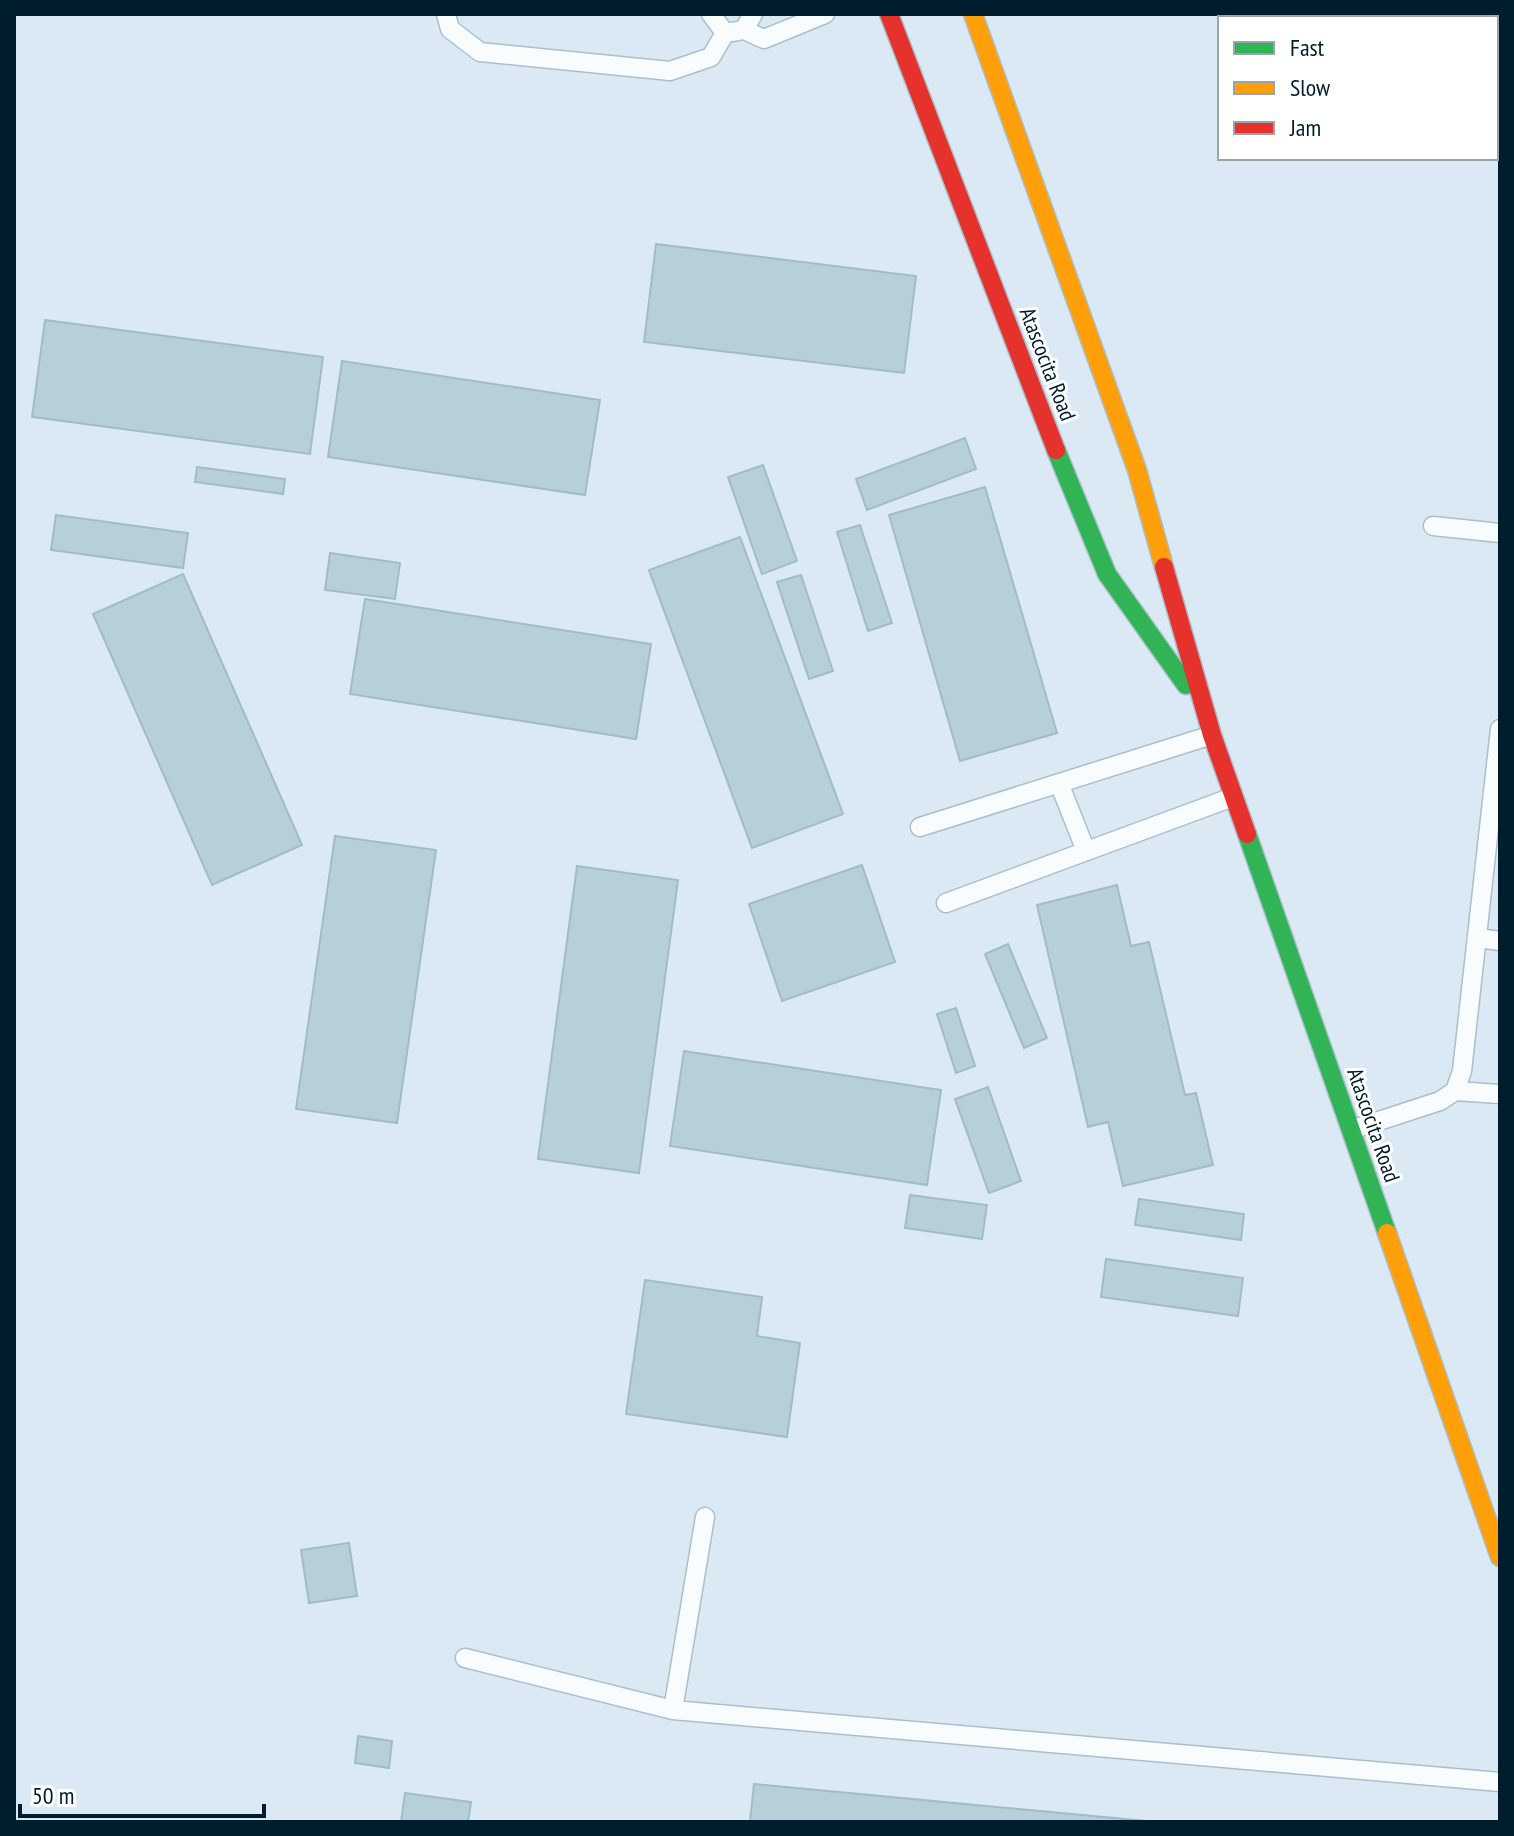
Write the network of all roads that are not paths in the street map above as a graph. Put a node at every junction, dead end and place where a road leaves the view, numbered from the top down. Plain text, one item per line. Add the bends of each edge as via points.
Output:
1 (446, 14) edge
2 (711, 14) edge
3 (825, 14) edge
4 (889, 14) edge
5 (973, 14) edge
6 (749, 22) edge
7 (725, 33) junction
8 (1433, 526) dead end
9 (1500, 533) edge
10 (1203, 709) junction
11 (1500, 729) edge
12 (1212, 735) junction
13 (1059, 783) junction
14 (1233, 797) junction
15 (920, 827) dead end
16 (1086, 851) junction
17 (946, 903) dead end
18 (1477, 938) junction
19 (1500, 941) edge
20 (1455, 1091) junction
21 (1500, 1094) edge
22 (1350, 1131) junction
23 (705, 1517) dead end
24 (1500, 1557) edge
25 (465, 1658) dead end
26 (673, 1710) junction
27 (1500, 1782) edge

1 - 7 lane via 450,29 480,52 670,71 711,57
2 - 7 lane
3 - 6 lane via 764,39
4 - 10 main road, Atascocita Road via 1107,574
5 - 10 main road, Atascocita Road via 1137,470
6 - 7 lane
8 - 9 lane
10 - 12 main road, Atascocita Road
11 - 18 lane
12 - 13 lane
12 - 14 main road, Atascocita Road
13 - 15 lane
13 - 16 lane
14 - 16 lane
14 - 22 main road, Atascocita Road
16 - 17 lane
18 - 19 lane
18 - 20 lane via 1462,1071
20 - 21 lane
20 - 22 lane via 1417,1110
22 - 24 main road, Atascocita Road
23 - 26 lane
25 - 26 lane
26 - 27 lane

